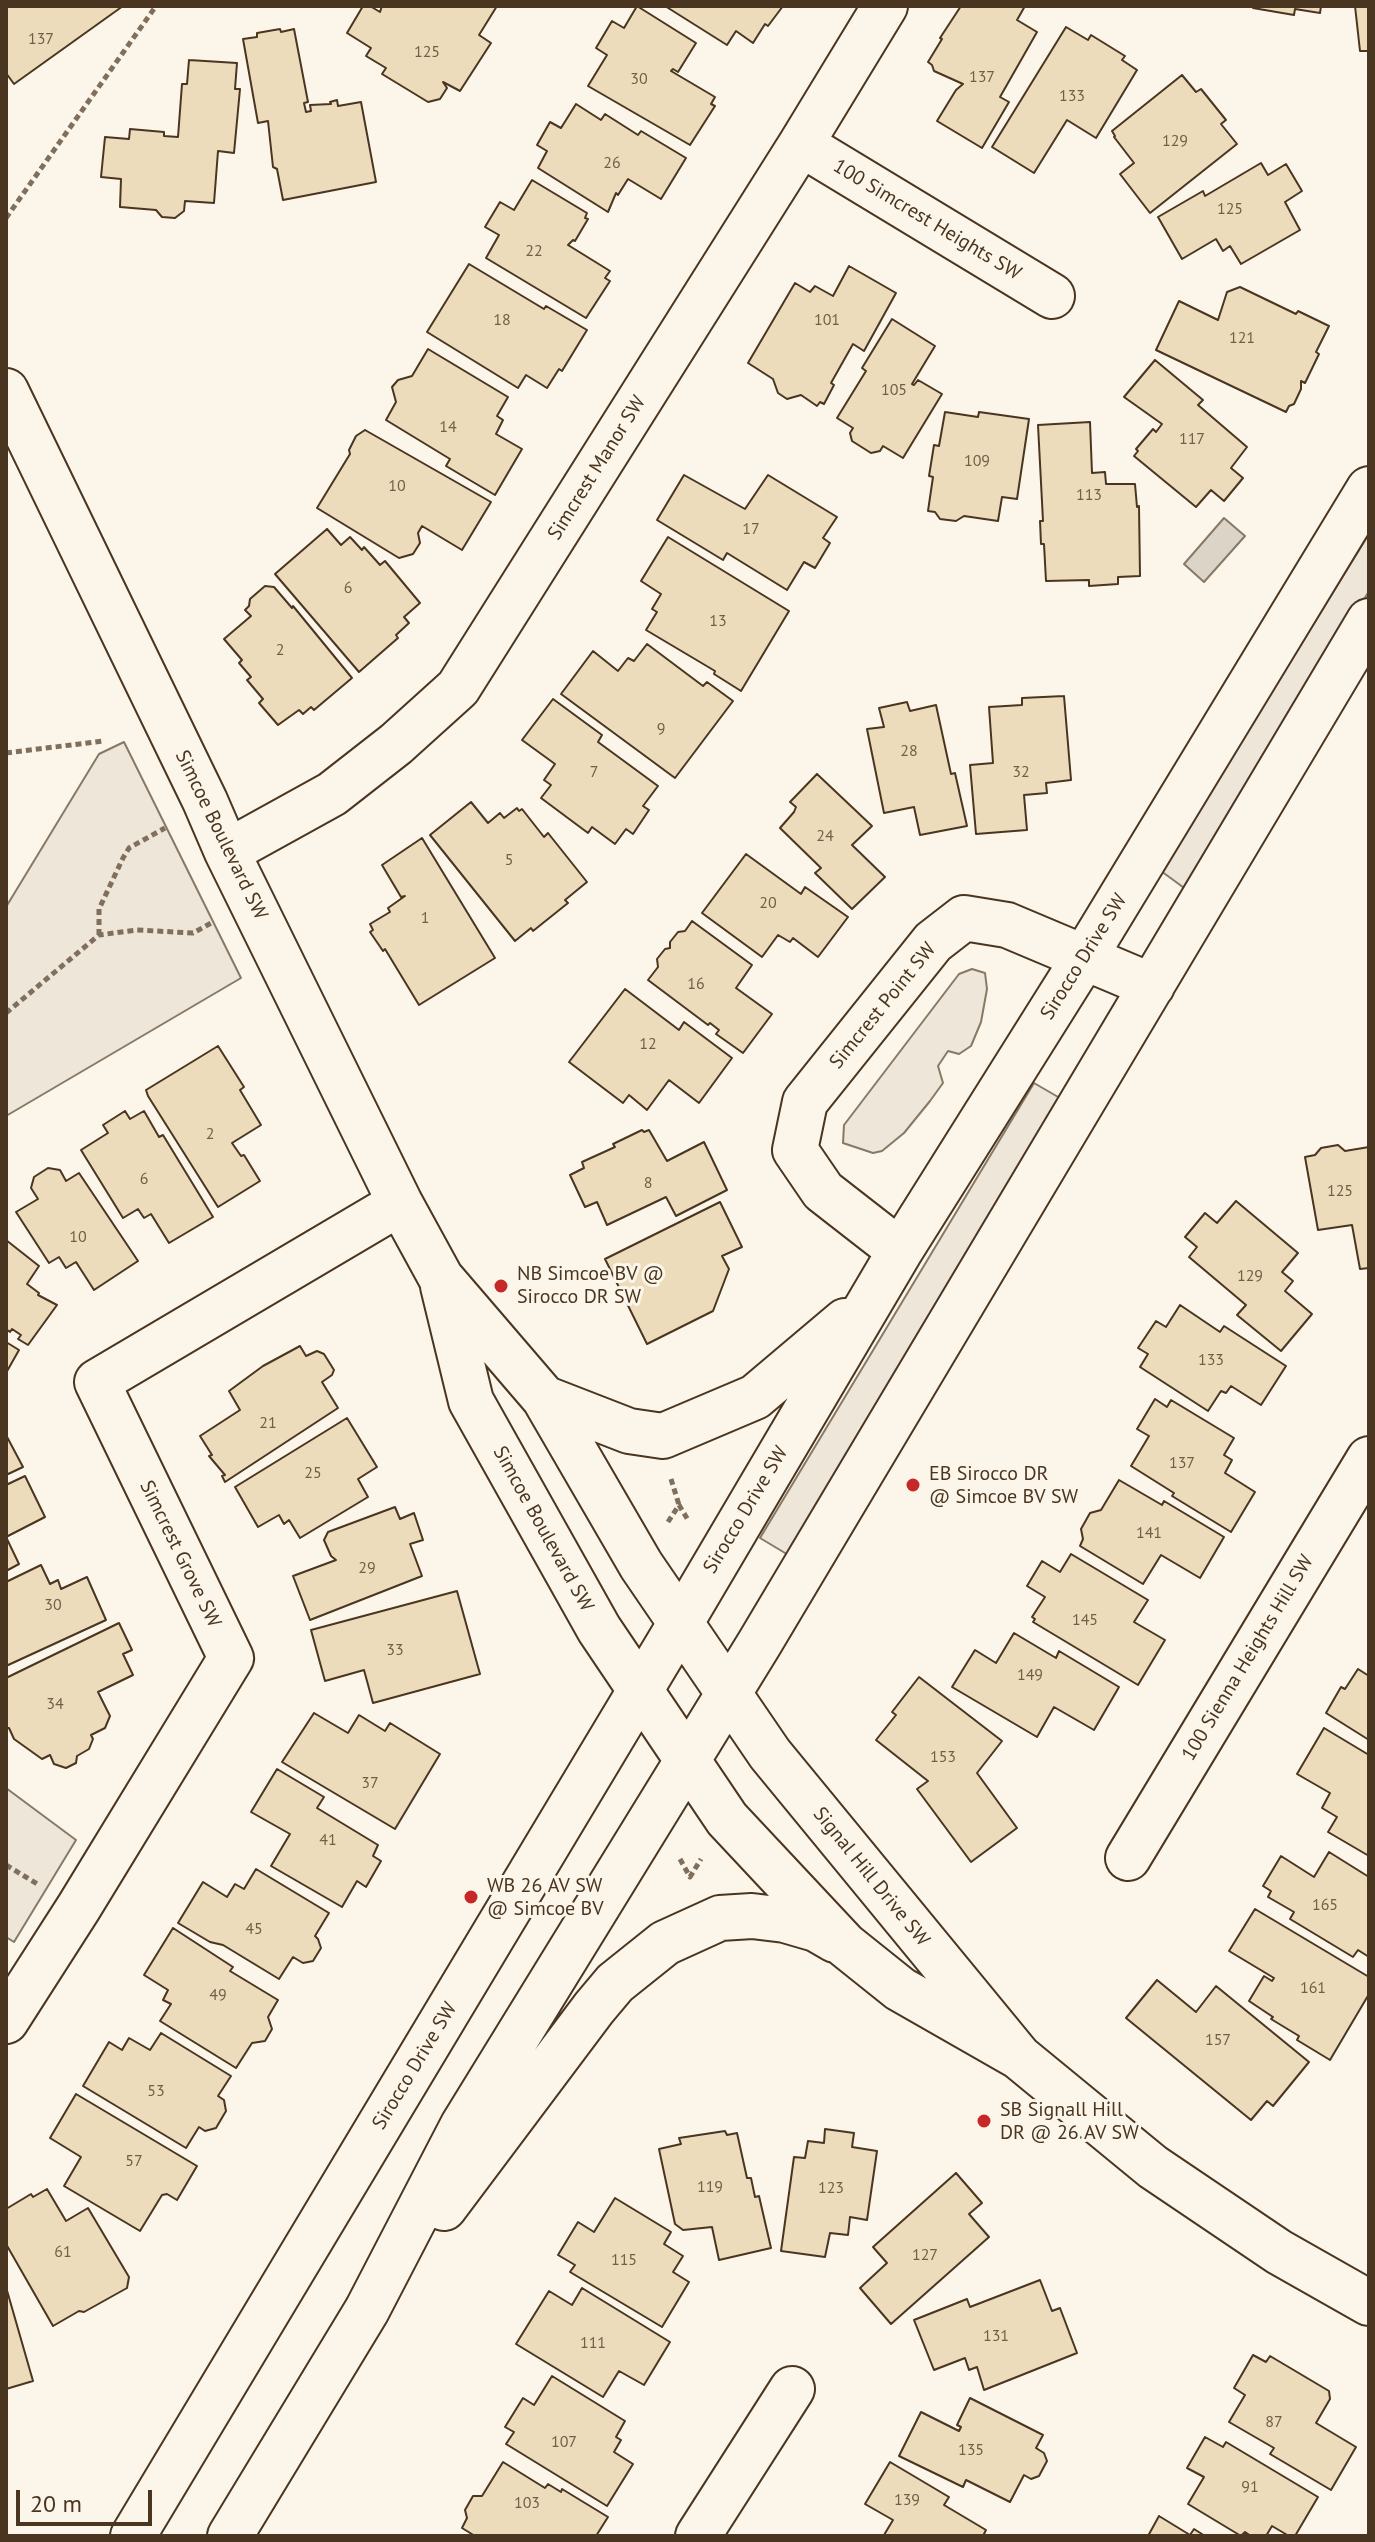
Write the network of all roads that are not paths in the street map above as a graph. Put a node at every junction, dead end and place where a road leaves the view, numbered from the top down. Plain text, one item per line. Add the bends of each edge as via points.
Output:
1 (885, 6) edge
2 (801, 144) junction
3 (1052, 296) dead end
4 (6, 391) edge
5 (1369, 489) edge
6 (1369, 621) edge
7 (227, 852) junction
8 (1084, 958) junction
9 (1152, 986) junction
10 (400, 1203) junction
11 (900, 1251) junction
12 (441, 1278) junction
13 (871, 1299) junction
14 (544, 1398) junction
15 (1369, 1459) edge
16 (680, 1624) junction
17 (640, 1690) junction
18 (728, 1694) junction
19 (688, 1761) junction
20 (1128, 1858) dead end
21 (845, 1945) junction
22 (6, 2021) edge
23 (1019, 2057) junction
24 (1369, 2303) edge
25 (367, 2310) junction
26 (792, 2389) dead end
27 (133, 2536) edge
28 (230, 2536) edge
29 (698, 2536) edge

1 - 2 street, Simcrest Manor SW
2 - 3 street, 100 Simcrest Heights SW
2 - 7 street, Simcrest Manor SW via 458,688 332,794
4 - 7 street, Simcoe Boulevard SW
5 - 8 street, Sirocco Drive SW
6 - 9 street
7 - 10 street, Simcoe Boulevard SW
8 - 9 street, Simcrest Point SW
8 - 11 street, Sirocco Drive SW
8 - 11 street, Simcrest Point SW via 1007,925 964,918 933,942 805,1102 795,1150 823,1191
9 - 18 street
10 - 12 street, Simcoe Boulevard SW
10 - 22 street, Simcrest Grove SW via 97,1382 231,1658
11 - 13 street, Sirocco Drive SW
12 - 14 street, Simcoe Boulevard SW
12 - 17 street, Simcoe Boulevard SW via 471,1401 599,1629
13 - 14 street via 755,1397 663,1436 629,1431
13 - 16 street, Sirocco Drive SW
14 - 16 street, Simcoe Boulevard SW
15 - 20 street, 100 Sienna Heights Hill SW
16 - 17 street, Sirocco Drive SW
16 - 18 street, Simcoe Boulevard SW
17 - 19 street, Simcoe Boulevard SW
17 - 27 street, Sirocco Drive SW
18 - 19 street
18 - 23 street, Signal Hill Drive SW via 770,1754
19 - 21 street, Signal Hill Drive SW via 727,1819
19 - 25 street via 463,2125
21 - 23 street, Signal Hill Drive SW via 900,1989
21 - 25 street via 785,1920 720,1918 640,1960 594,2008
23 - 24 street, Signal Hill Drive SW via 1153,2167 1279,2252
25 - 28 street
26 - 29 street

